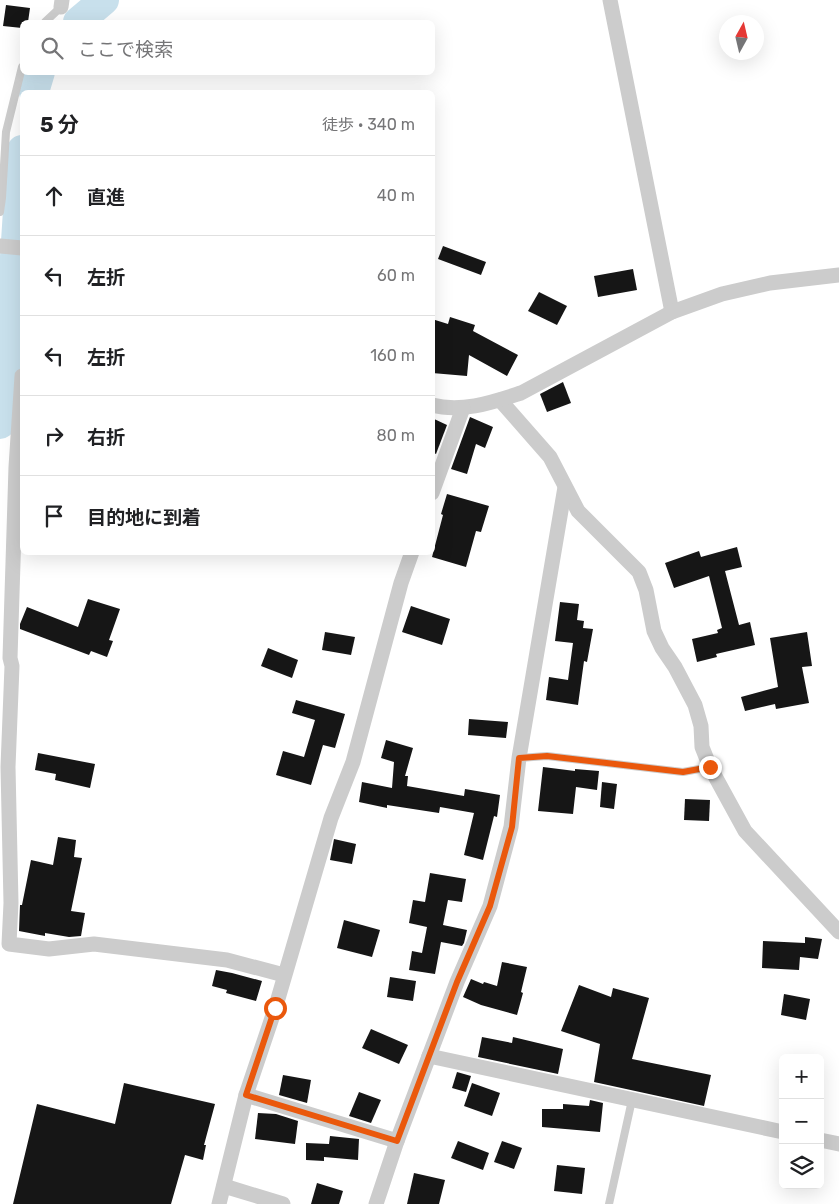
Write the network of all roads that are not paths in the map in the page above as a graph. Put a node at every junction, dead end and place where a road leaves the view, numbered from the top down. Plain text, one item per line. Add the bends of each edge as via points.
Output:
1 (610, 0) edge
2 (62, 4) edge
3 (48, 20) edge
4 (20, 75) edge
5 (0, 212) edge
6 (0, 246) edge
7 (20, 248) edge
8 (839, 275) edge
9 (672, 312) junction
10 (500, 400) junction
11 (20, 406) edge
12 (435, 406) edge
13 (463, 408) junction
14 (435, 485) edge
15 (565, 486) junction
16 (411, 555) edge
17 (519, 758) junction
18 (4, 767) edge
19 (710, 767) junction
20 (839, 932) edge
21 (284, 975) junction
22 (429, 1056) junction
23 (246, 1095) junction
24 (632, 1100) junction
25 (779, 1131) edge
26 (397, 1141) junction
27 (824, 1141) edge
28 (839, 1144) edge
29 (224, 1186) junction
30 (219, 1204) edge
31 (283, 1204) edge
32 (376, 1204) edge
33 (609, 1204) edge

1 - 9 street
2 - 3 lane
4 - 5 lane via 6,132
6 - 7 street
8 - 9 street via 770,283 722,294
9 - 10 street
10 - 13 street
10 - 15 street via 550,457
11 - 18 street via 12,666
12 - 13 street
13 - 14 street
15 - 17 street
15 - 19 street via 578,511 639,572 654,631 695,705 702,747
16 - 21 street via 353,762 331,818
17 - 19 lane via 547,756 683,772
17 - 22 street via 512,827 490,906
18 - 21 street via 9,944 49,949 94,944 227,960
19 - 20 street via 745,832
21 - 23 street
22 - 24 street
22 - 26 street
23 - 26 street
23 - 29 street
24 - 25 street
24 - 33 lane
26 - 32 street
27 - 28 street
29 - 30 street
29 - 31 street

